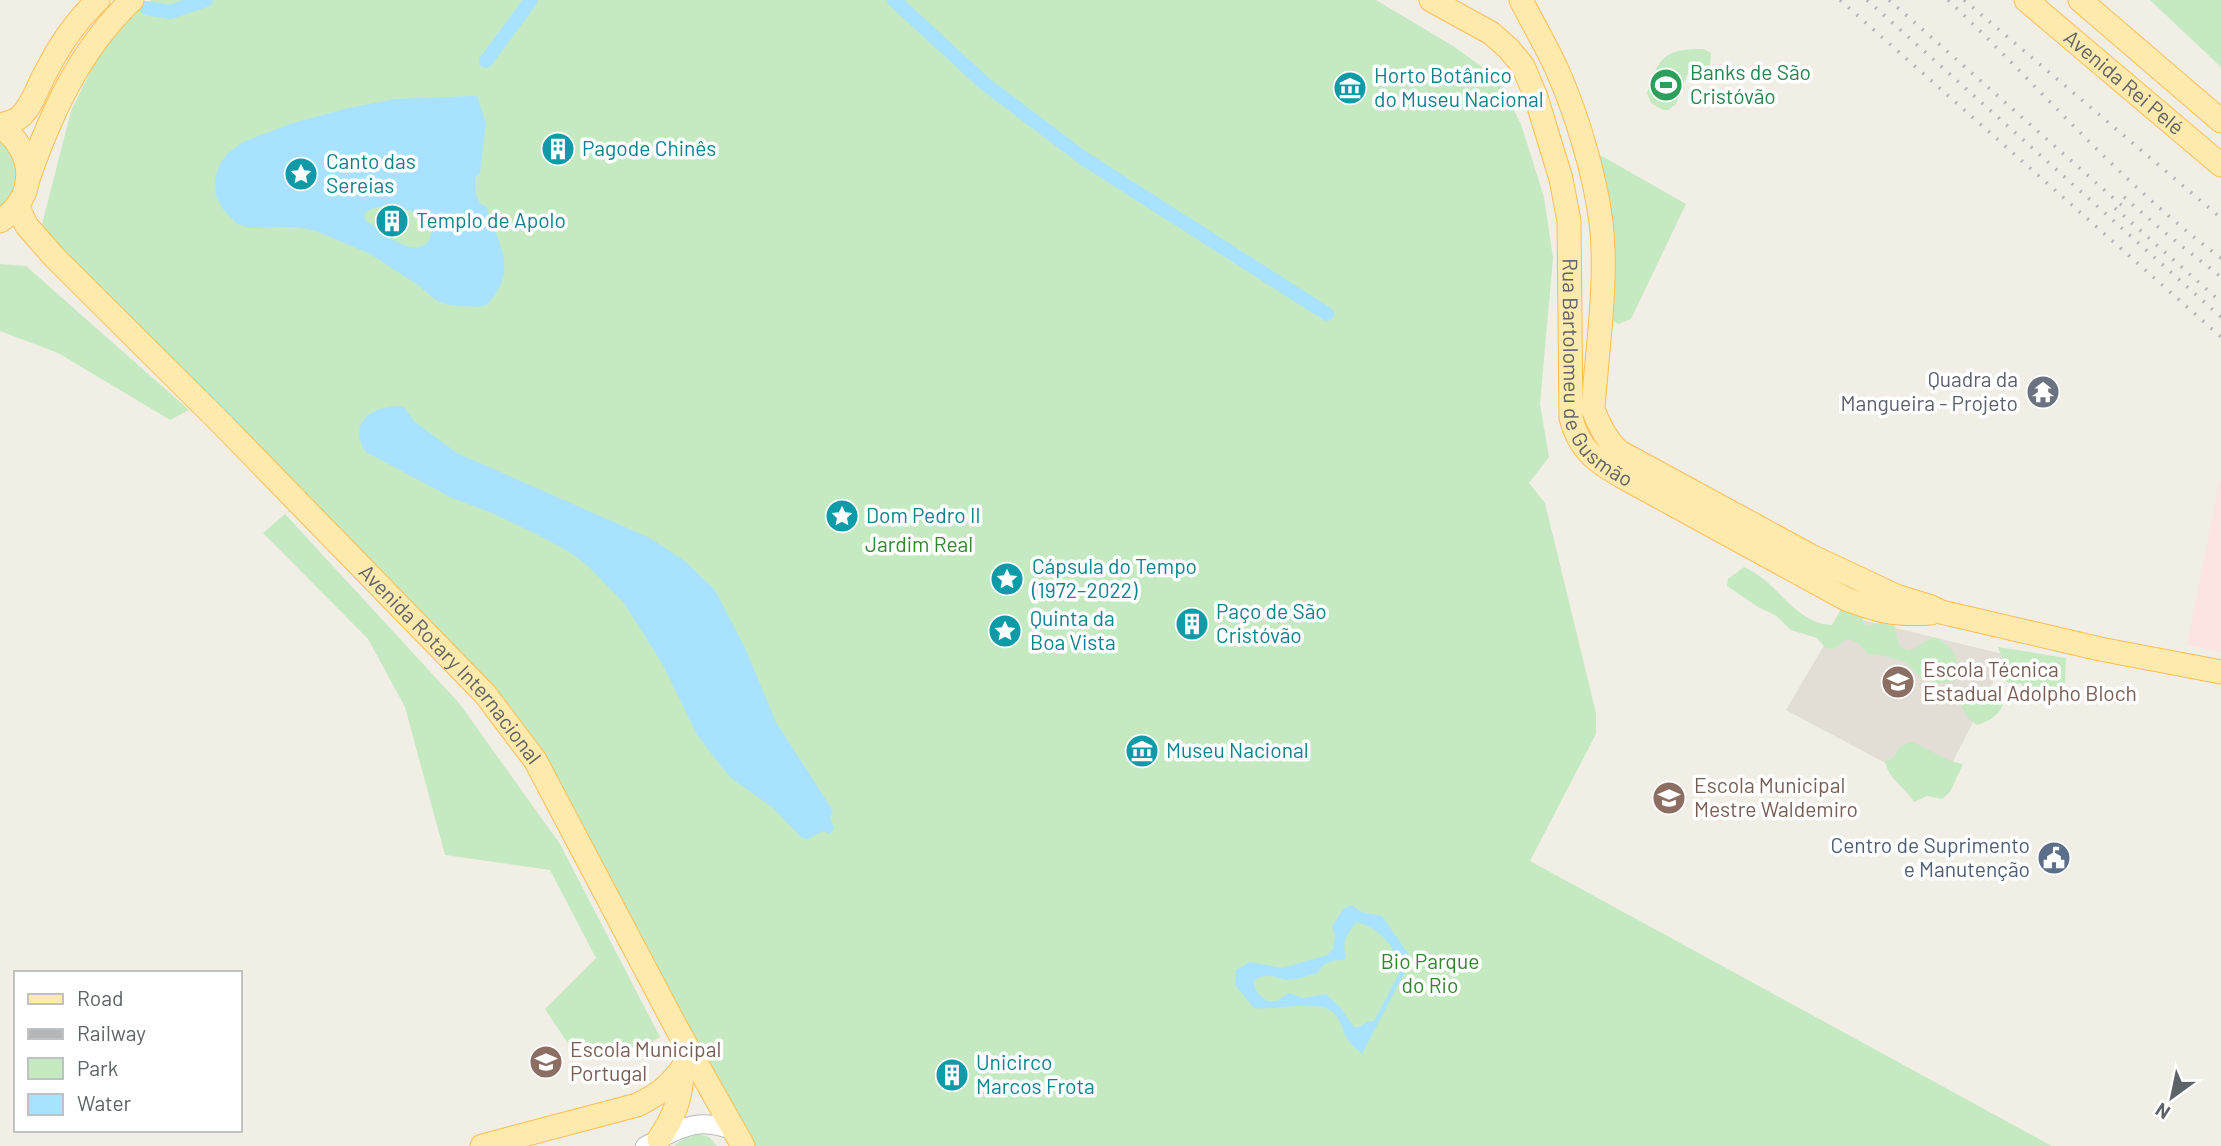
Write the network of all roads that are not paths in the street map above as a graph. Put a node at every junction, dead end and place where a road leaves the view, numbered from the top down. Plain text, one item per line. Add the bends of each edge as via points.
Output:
1 (98, 0) edge
2 (132, 0) edge
3 (1521, 0) edge
4 (2026, 0) edge
5 (2080, 0) edge
6 (1436, 2) edge
7 (2221, 121) edge
8 (7, 123) edge
9 (41, 143) junction
10 (2221, 165) edge
11 (27, 183) junction
12 (1594, 186) junction
13 (1564, 192) junction
14 (8, 214) edge
15 (0, 226) edge
16 (55, 258) junction
17 (1728, 512) junction
18 (1700, 519) junction
19 (1941, 612) junction
20 (2221, 672) edge
21 (677, 1029) junction
22 (683, 1068) junction
23 (739, 1139) edge
24 (652, 1143) edge
25 (482, 1146) edge

1 - 8 main road via 69,33 30,103
2 - 9 main road via 78,68
3 - 12 main road, Rua Bartolomeu de Gusmão via 1558,72
4 - 10 main road, Avenida Rei Pelé
5 - 7 main road, Avenida Rei Pelé
6 - 13 main road, Rua Bartolomeu de Gusmão via 1491,33 1523,65
8 - 9 main road
8 - 11 main road via 25,157
9 - 11 main road
11 - 14 main road via 23,197
12 - 13 main road
12 - 17 main road, Rua Bartolomeu de Gusmão via 1602,232 1593,410 1598,425 1618,451
13 - 18 main road, Rua Bartolomeu de Gusmão via 1571,239 1570,405 1575,433 1598,462
14 - 16 main road, Avenida Rotary Internacional via 27,226
15 - 16 main road, Avenida Rotary Internacional
16 - 21 main road, Avenida Rotary Internacional via 492,703 535,760
17 - 18 main road
17 - 19 main road, Rua Bartolomeu de Gusmão via 1896,596
18 - 19 main road, Rua Bartolomeu de Gusmão via 1846,599 1899,614
19 - 20 main road, Rua Bartolomeu de Gusmão
21 - 22 main road
21 - 23 main road, Avenida Rotary Internacional
22 - 24 main road via 673,1118
22 - 25 main road via 669,1086 637,1105
23 - 24 street via 721,1125 704,1123 688,1125

